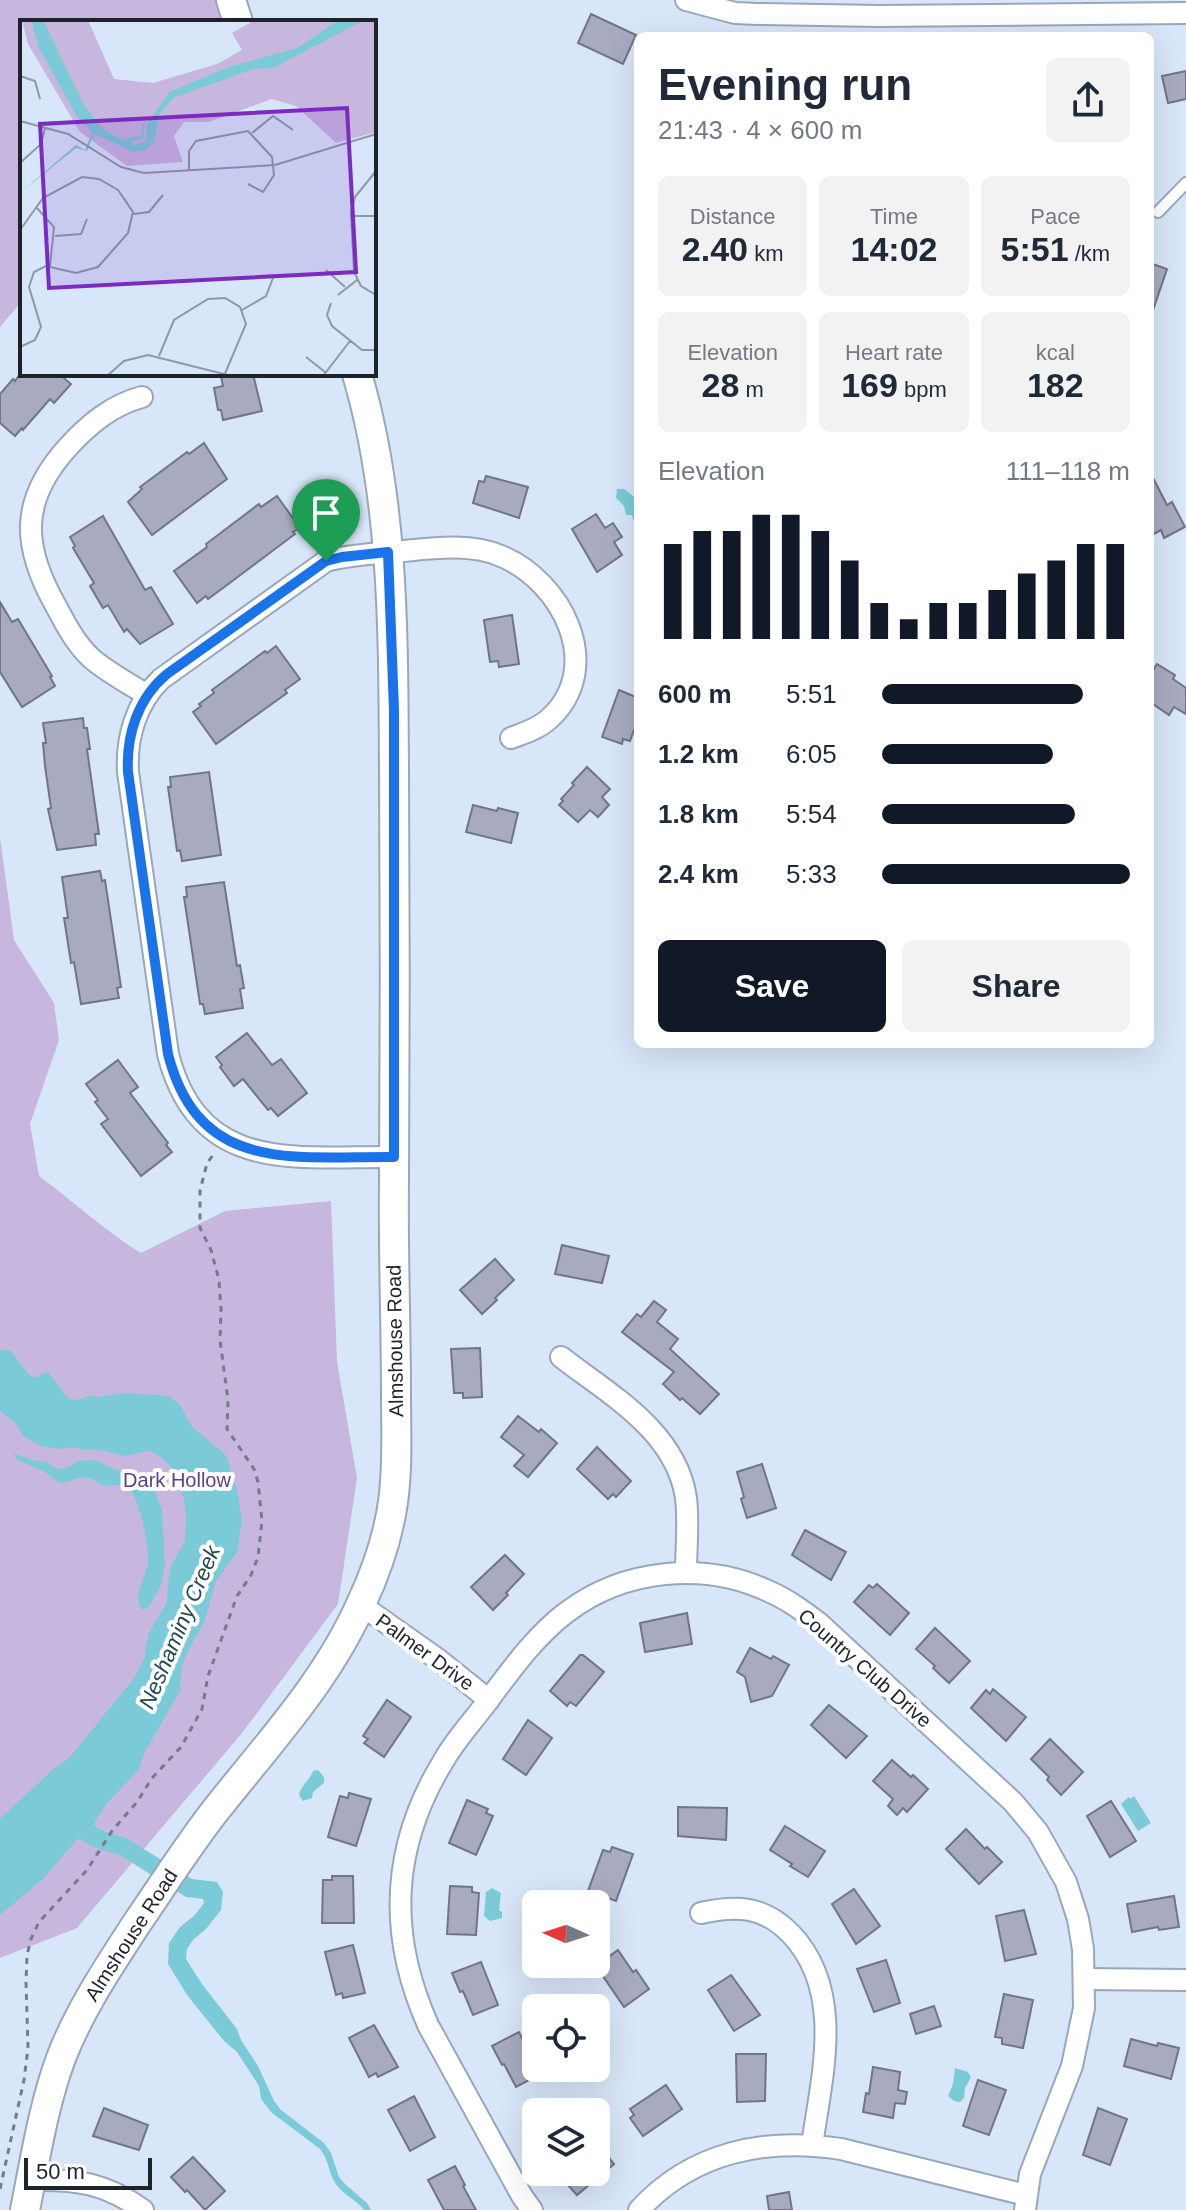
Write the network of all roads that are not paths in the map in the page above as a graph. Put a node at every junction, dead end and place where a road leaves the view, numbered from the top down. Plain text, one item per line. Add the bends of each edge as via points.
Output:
1 (231, 0) edge
2 (686, 0) edge
3 (780, 7) edge
4 (1186, 13) edge
5 (237, 20) edge
6 (1186, 183) edge
7 (1158, 212) dead end
8 (357, 376) edge
9 (142, 397) dead end
10 (388, 552) junction
11 (147, 695) junction
12 (511, 738) dead end
13 (394, 1157) junction
14 (561, 1357) dead end
15 (686, 1573) junction
16 (361, 1605) junction
17 (489, 1700) junction
18 (701, 1913) dead end
19 (1085, 1979) junction
20 (1186, 1980) edge
21 (812, 2145) junction
22 (31, 2180) junction
23 (1025, 2202) edge
24 (25, 2210) edge
25 (143, 2210) edge
26 (532, 2210) edge
27 (639, 2210) edge

1 - 5 main road
2 - 3 street via 735,13
3 - 4 street
6 - 7 lane
8 - 10 main road, Almshouse Road via 381,482
9 - 11 street via 99,418 59,457 35,501 30,538 40,576 82,648
10 - 11 street via 322,564 167,674
10 - 12 street via 449,548 494,553 525,568 555,599 573,640 569,691 549,719
10 - 13 main road, Almshouse Road via 394,710
11 - 13 street via 130,738 128,772 168,1054 178,1086 207,1127 252,1150
13 - 16 main road, Almshouse Road via 396,1481 387,1534
14 - 15 street via 647,1424 676,1462 687,1500
15 - 17 street, Country Club Drive via 615,1585 568,1611
15 - 19 street, Country Club Drive via 745,1581 791,1603 1013,1802 1043,1840 1066,1882 1078,1919
16 - 17 street, Palmer Drive
16 - 22 main road, Almshouse Road via 339,1648 195,1838 102,1976 62,2057
17 - 26 street, Country Club Drive via 445,1756 418,1808 402,1871 400,1927 407,1967 428,2025
18 - 21 street via 739,1907 766,1915 785,1927 811,1960 826,2021
19 - 20 street
19 - 23 street, Country Club Drive via 1075,2056 1030,2174
21 - 23 street
21 - 27 street via 780,2144 724,2154 670,2182
22 - 24 main road, Almshouse Road
22 - 25 street via 89,2183

